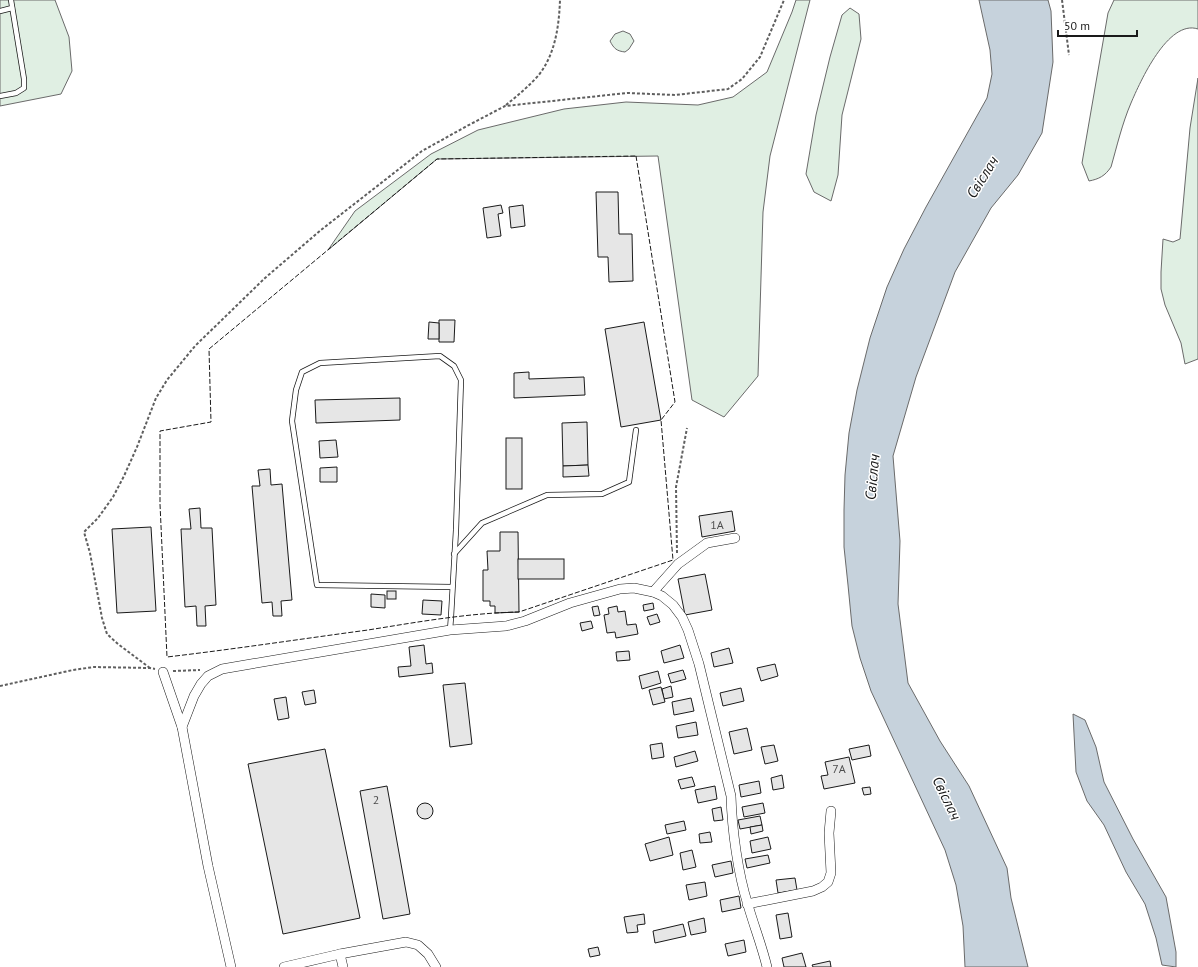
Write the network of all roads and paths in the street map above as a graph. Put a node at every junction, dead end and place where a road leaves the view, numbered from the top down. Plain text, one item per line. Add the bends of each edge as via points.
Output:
1 (11, 0) edge
2 (560, 0) edge
3 (784, 0) edge
4 (1062, 0) edge
5 (12, 8) junction
6 (0, 11) edge
7 (1069, 55) dead end
8 (0, 96) edge
9 (505, 106) junction
10 (687, 428) dead end
11 (636, 430) dead end
12 (735, 538) dead end
13 (454, 554) junction
14 (678, 564) junction
15 (452, 587) junction
16 (653, 592) junction
17 (450, 630) junction
18 (150, 668) junction
19 (206, 670) dead end
20 (163, 672) junction
21 (0, 686) edge
22 (182, 727) junction
23 (830, 811) dead end
24 (747, 904) junction
25 (340, 954) junction
26 (231, 967) edge
27 (284, 967) edge
28 (343, 967) edge
29 (436, 967) edge
30 (767, 967) edge

1 - 5 lane
2 - 9 path via 554,47 546,65 528,86
3 - 9 path via 760,57 742,79 728,89 675,95 627,93
4 - 7 path
5 - 6 lane
5 - 8 lane via 24,88 16,93
9 - 18 path via 422,151 321,230 233,308 194,346 167,380 156,398 137,447 113,497 84,532 107,634
10 - 14 path via 676,487
11 - 13 lane via 629,482 602,494 547,495 482,523
12 - 14 street via 707,543
13 - 15 lane
13 - 15 lane via 461,380 454,366 440,356 320,363 302,372 296,390 292,421 317,585
14 - 16 street
15 - 17 lane
16 - 17 street via 634,588 620,589 570,603 525,621
16 - 24 street via 673,605 682,617 699,664 731,796 731,815
17 - 22 street via 222,669 208,676 200,684
18 - 20 path
18 - 21 path via 94,667
19 - 20 path
20 - 22 street
22 - 26 street via 208,866
23 - 24 street via 831,873 828,882 813,891
24 - 30 street via 763,947
25 - 27 street
25 - 28 street
25 - 29 street via 406,942 418,945 428,954

